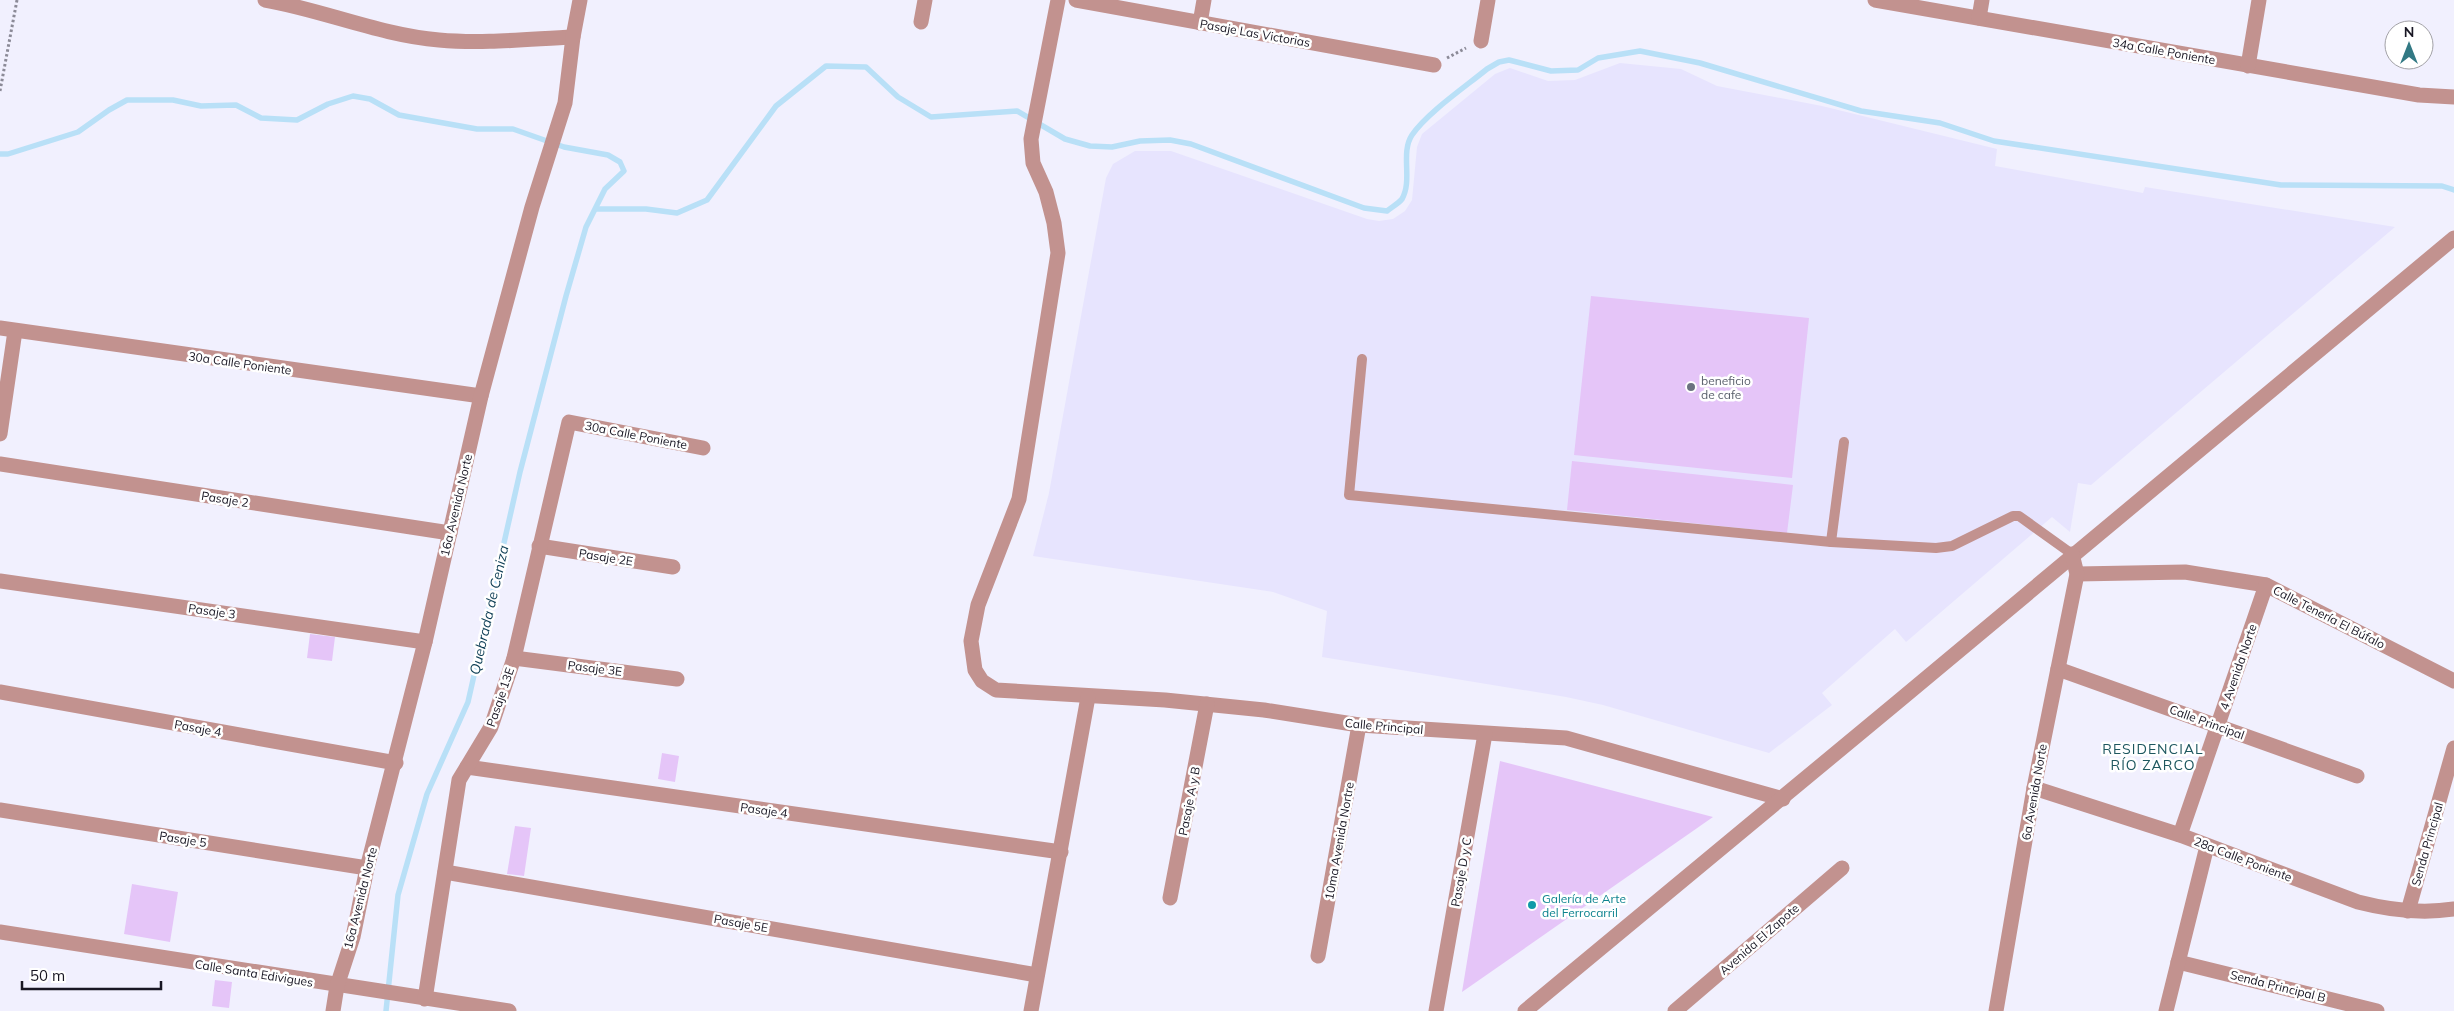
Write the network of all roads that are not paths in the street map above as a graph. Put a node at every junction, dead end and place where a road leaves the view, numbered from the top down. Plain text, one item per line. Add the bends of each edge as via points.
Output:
1 (265, 0) edge
2 (580, 0) edge
3 (925, 0) edge
4 (1058, 0) edge
5 (1076, 0) edge
6 (1204, 0) edge
7 (1488, 0) edge
8 (1875, 0) edge
9 (1982, 0) edge
10 (2259, 0) edge
11 (299, 3) edge
12 (1979, 18) junction
13 (921, 22) dead end
14 (1200, 23) junction
15 (572, 37) junction
16 (1480, 41) road end
17 (1434, 65) road end
18 (2248, 66) junction
19 (2454, 97) edge
20 (2454, 238) edge
21 (7, 330) edge
22 (1362, 359) dead end
23 (481, 396) junction
24 (569, 422) joint
25 (0, 434) edge
26 (1844, 442) dead end
27 (703, 448) dead end
28 (0, 464) edge
29 (450, 534) junction
30 (1831, 542) junction
31 (539, 546) junction
32 (2072, 554) junction
33 (673, 567) dead end
34 (2076, 574) junction
35 (0, 581) edge
36 (2266, 585) junction
37 (425, 642) junction
38 (514, 658) junction
39 (2058, 669) junction
40 (676, 679) dead end
41 (2454, 681) edge
42 (0, 692) edge
43 (1088, 697) junction
44 (1207, 704) junction
45 (1359, 725) junction
46 (2218, 726) junction
47 (1485, 734) junction
48 (2454, 748) edge
49 (396, 763) junction
50 (467, 767) junction
51 (2357, 776) dead end
52 (2034, 788) junction
53 (1783, 799) junction
54 (0, 810) edge
55 (2180, 836) junction
56 (2207, 846) junction
57 (1061, 852) junction
58 (367, 868) junction
59 (1842, 868) dead end
60 (444, 872) junction
61 (1170, 898) dead end
62 (2454, 909) edge
63 (2408, 910) junction
64 (0, 932) edge
65 (1318, 956) dead end
66 (2178, 962) junction
67 (1037, 975) junction
68 (337, 986) junction
69 (425, 999) junction
70 (333, 1011) edge
71 (509, 1011) edge
72 (1031, 1011) edge
73 (1436, 1011) edge
74 (1525, 1011) edge
75 (1675, 1011) edge
76 (1996, 1011) edge
77 (2166, 1011) edge
78 (2377, 1011) edge

1 - 11 street
2 - 15 street, 16a Avenida Norte
3 - 13 street
4 - 43 street, Calle Principal via 1031,139 1033,163 1046,192 1058,253 1019,499 978,605 971,641 975,670 982,681 996,690
5 - 14 street, Pasaje Las Victorias
6 - 14 street
7 - 16 street
8 - 12 street, 34a Calle Poniente
9 - 12 street
10 - 18 street
11 - 15 street via 403,34 439,40
12 - 18 street, 34a Calle Poniente
14 - 17 street, Pasaje Las Victorias
15 - 23 street, 16a Avenida Norte via 561,118 546,157
18 - 19 street, 34a Calle Poniente via 2419,95
20 - 32 street
21 - 23 street, 30a Calle Poniente
21 - 25 street
22 - 30 lane via 1350,495
23 - 29 street, 16a Avenida Norte
24 - 27 street, 30a Calle Poniente
24 - 31 street, Pasaje 13E
26 - 30 lane
28 - 29 street, Pasaje 2
29 - 37 street, 16a Avenida Norte
30 - 32 lane via 1945,548 2019,516
31 - 33 street, Pasaje 2E
31 - 38 street, Pasaje 13E
32 - 34 street
32 - 53 street
34 - 36 street, Calle Tenería El Búfalo via 2185,572
34 - 39 street, 6a Avenida Norte
35 - 37 street, Pasaje 3
36 - 41 street, Calle Tenería El Búfalo
36 - 46 street, 4 Avenida Norte
37 - 49 street, 16a Avenida Norte
38 - 40 street, Pasaje 3E
38 - 50 street, Pasaje 13E via 491,727
39 - 46 street, Calle Principal
39 - 52 street, 6a Avenida Norte
42 - 49 street, Pasaje 4
43 - 44 street, Calle Principal
43 - 57 street
44 - 45 street, Calle Principal
44 - 61 street, Pasaje A y B
45 - 47 street, Calle Principal
45 - 65 street, 10ma Avenida Nortre
46 - 51 street, Calle Principal
46 - 55 street, 4 Avenida Norte
47 - 53 street, Calle Principal via 1566,738
47 - 73 street, Pasaje D y C
48 - 63 street, Senda Principal
49 - 58 street, 16a Avenida Norte
50 - 57 street, Pasaje 4
50 - 60 street, Pasaje 13E via 459,780
52 - 55 street, 28a Calle Poniente
52 - 76 street, 6a Avenida Norte
53 - 74 street
54 - 58 street, Pasaje 5
55 - 56 street, 28a Calle Poniente
56 - 63 street, 28a Calle Poniente via 2358,902
56 - 66 street
57 - 67 street
58 - 68 street, 16a Avenida Norte
59 - 75 street, Avenida El Zapote
60 - 67 street, Pasaje 5E
60 - 69 street, Pasaje 13E
62 - 63 street, 28a Calle Poniente
64 - 68 street, Calle Santa Edivigues
66 - 77 street
66 - 78 street, Senda Principal B
67 - 72 street
68 - 69 street, Calle Santa Edivigues
68 - 70 street, 16a Avenida Norte
69 - 71 street, Calle Santa Edivigues

